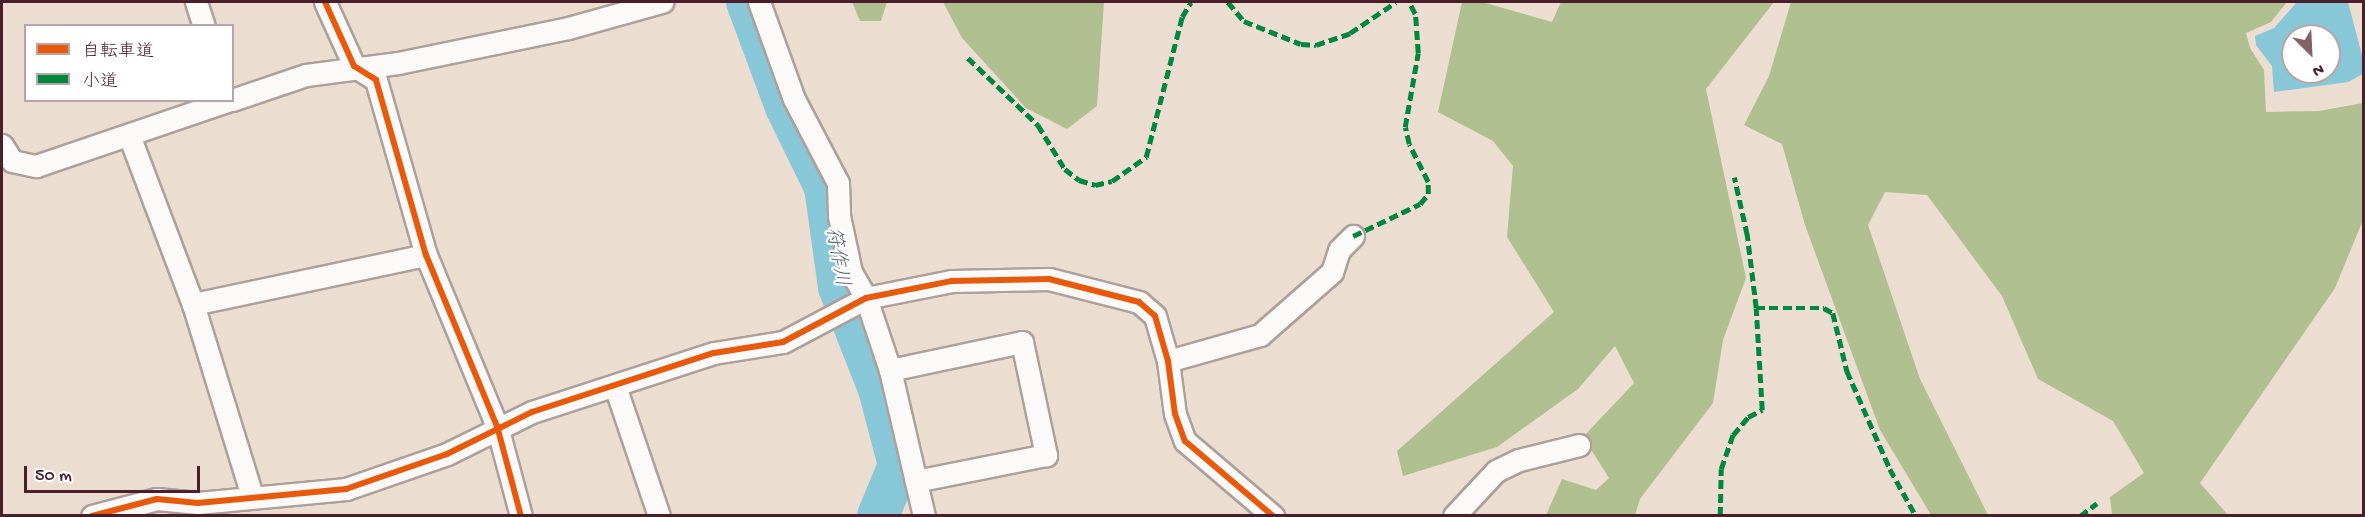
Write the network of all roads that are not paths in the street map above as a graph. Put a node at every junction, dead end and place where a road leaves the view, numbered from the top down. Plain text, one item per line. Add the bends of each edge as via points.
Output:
1 (196, 2) edge
2 (325, 2) edge
3 (662, 2) edge
4 (759, 2) edge
5 (203, 24) edge
6 (354, 66) junction
7 (234, 99) edge
8 (226, 102) edge
9 (129, 135) junction
10 (2, 145) edge
11 (1353, 236) dead end
12 (426, 255) junction
13 (865, 299) junction
14 (193, 304) junction
15 (1168, 361) junction
16 (890, 370) junction
17 (615, 386) junction
18 (496, 426) junction
19 (1579, 446) dead end
20 (916, 481) junction
21 (252, 496) junction
22 (195, 509) edge
23 (92, 516) edge
24 (521, 516) edge
25 (659, 516) edge
26 (924, 516) edge
27 (1273, 516) edge
28 (1454, 516) edge

1 - 5 street
2 - 6 street
3 - 6 street via 568,28 398,63
4 - 13 street via 794,99 838,183 842,235 851,272
6 - 7 street via 306,75
6 - 12 street via 376,80
8 - 9 street
9 - 10 street via 36,166 12,161
9 - 14 street
11 - 15 street via 1340,250 1332,272 1260,335
12 - 14 street
12 - 18 street
13 - 15 street via 952,281 1049,279 1139,302 1155,316
13 - 16 street
13 - 17 street via 783,342 714,353
14 - 21 street
15 - 27 street via 1175,414 1185,441
16 - 20 street
16 - 20 street via 1022,342 1046,455
17 - 18 street
17 - 25 street
18 - 21 street via 447,453 346,489
18 - 24 street
19 - 28 street via 1519,460 1496,471
20 - 26 street
21 - 22 street
22 - 23 street via 157,499

